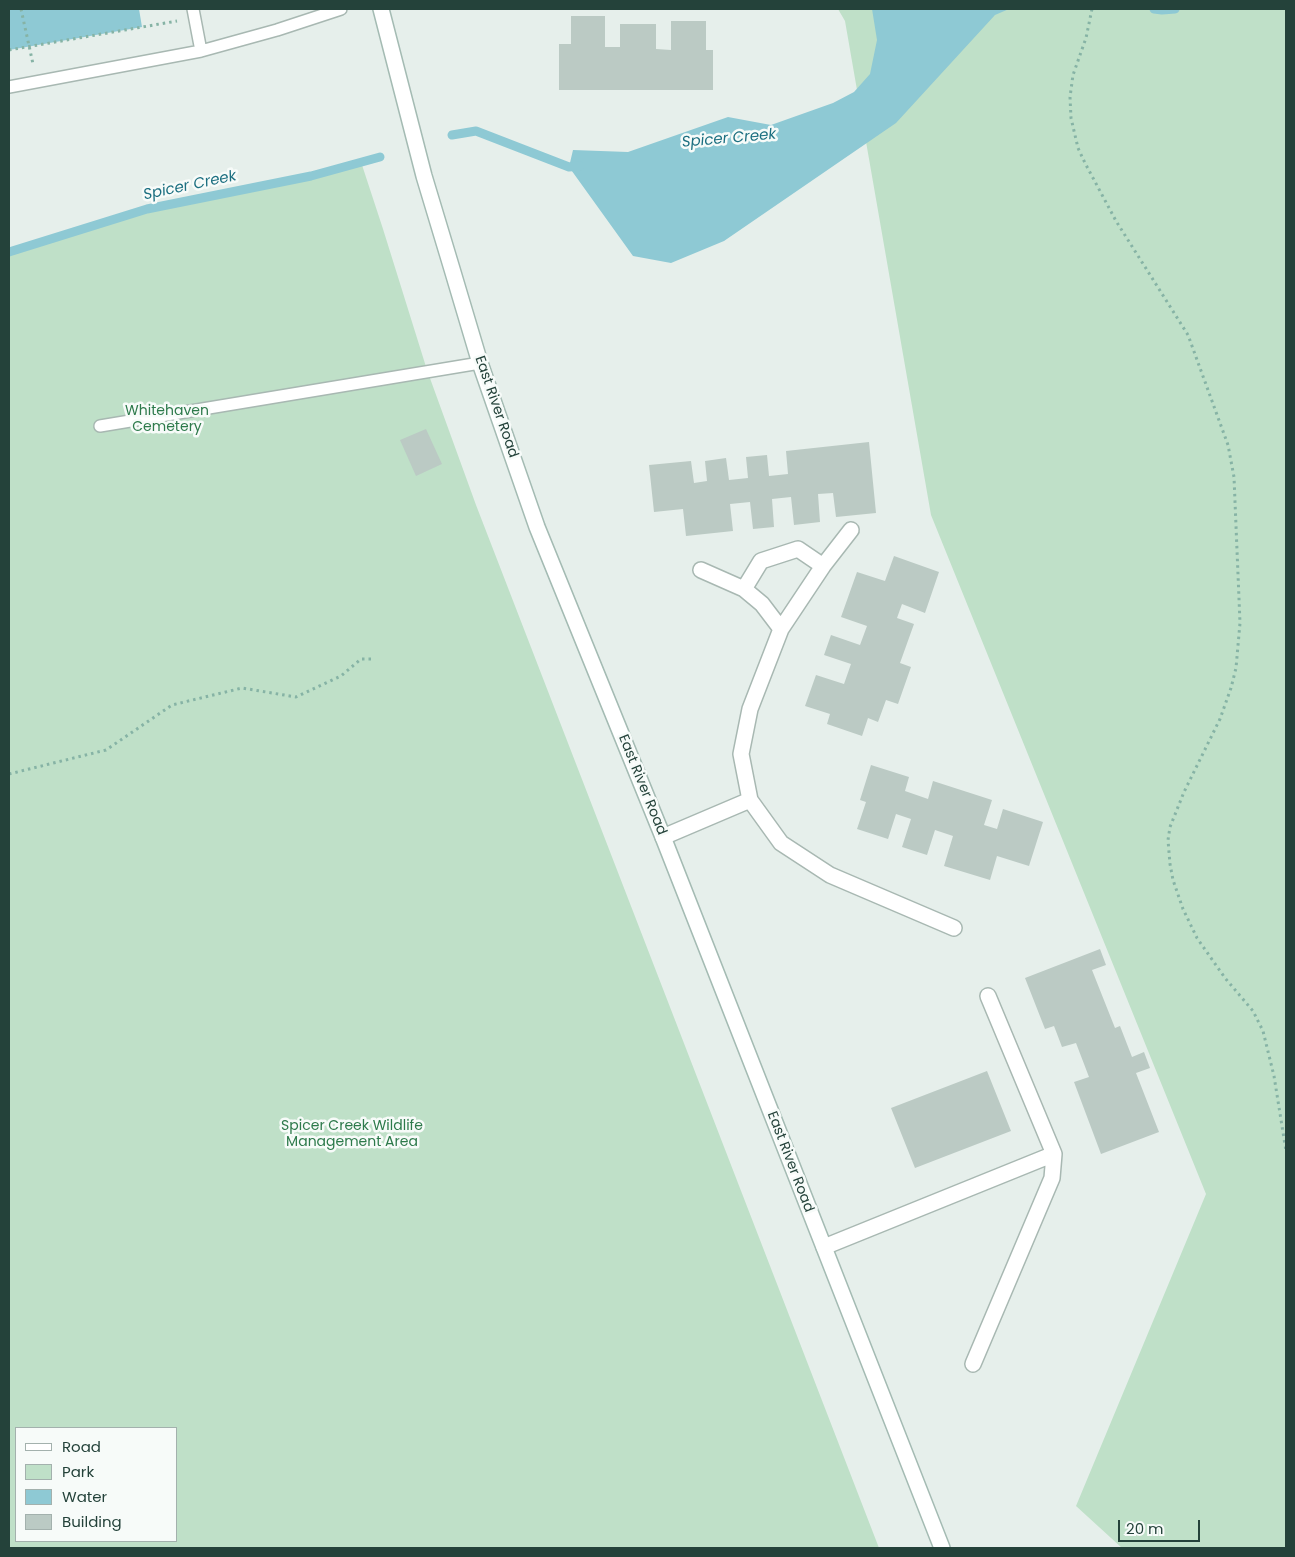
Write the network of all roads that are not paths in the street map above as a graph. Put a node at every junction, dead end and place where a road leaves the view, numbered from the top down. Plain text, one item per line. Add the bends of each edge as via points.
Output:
1 (341, 9) edge
2 (381, 9) edge
3 (194, 13) edge
4 (201, 51) junction
5 (9, 87) edge
6 (480, 363) junction
7 (100, 426) dead end
8 (851, 530) dead end
9 (823, 566) junction
10 (701, 570) dead end
11 (744, 589) junction
12 (781, 629) junction
13 (750, 800) junction
14 (663, 837) junction
15 (954, 928) dead end
16 (988, 996) dead end
17 (1054, 1154) junction
18 (824, 1247) junction
19 (973, 1364) dead end
20 (942, 1548) edge

1 - 4 lane
2 - 6 main road, East River Road via 424,176
3 - 4 lane
4 - 5 lane
6 - 7 lane
6 - 14 main road, East River Road via 538,527
8 - 9 main road
9 - 11 main road via 798,549 761,561
9 - 12 main road
10 - 11 main road
11 - 12 main road via 762,604
12 - 13 main road via 750,709 740,754
13 - 14 main road
13 - 15 main road via 782,843 830,875
14 - 18 main road, East River Road
16 - 17 main road
17 - 18 main road
17 - 19 main road via 1052,1178
18 - 20 main road, East River Road

